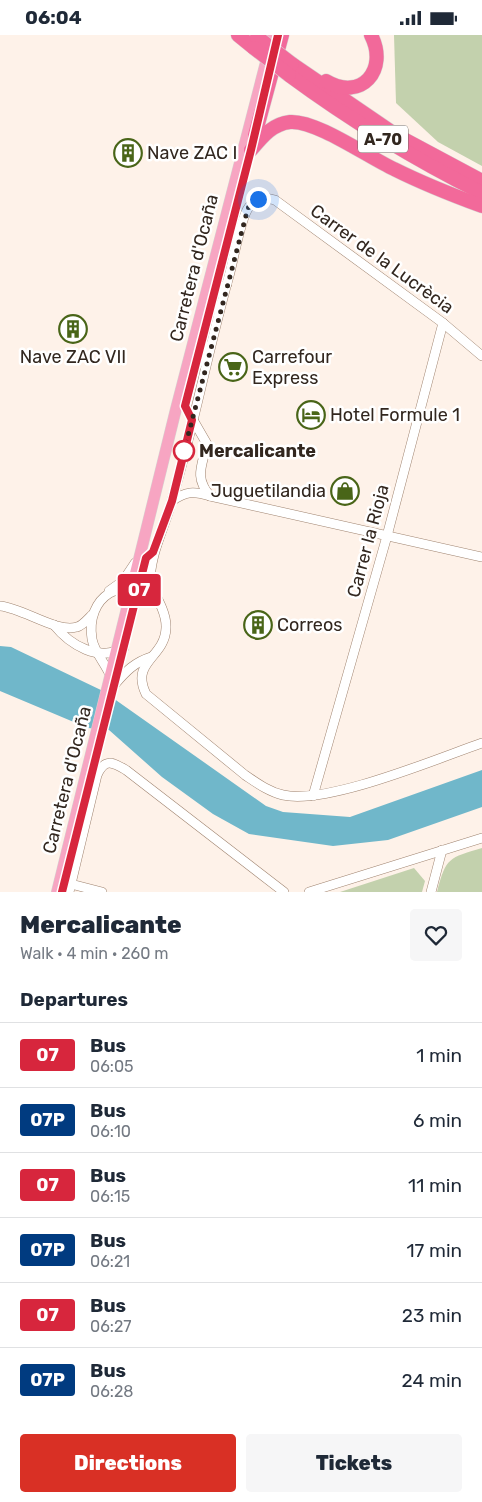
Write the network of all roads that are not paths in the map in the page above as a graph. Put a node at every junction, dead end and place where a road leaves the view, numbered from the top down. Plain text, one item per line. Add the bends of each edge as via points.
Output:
1 (238, 35) edge
2 (273, 35) edge
3 (278, 35) edge
4 (282, 35) edge
5 (371, 35) edge
6 (257, 39) edge
7 (291, 66) junction
8 (254, 135) junction
9 (251, 150) junction
10 (482, 181) edge
11 (482, 193) edge
12 (258, 199) joint
13 (482, 206) edge
14 (227, 284) junction
15 (212, 300) junction
16 (219, 313) junction
17 (443, 323) junction
18 (214, 332) junction
19 (482, 356) edge
20 (193, 373) junction
21 (185, 406) junction
22 (192, 420) junction
23 (210, 496) junction
24 (172, 501) junction
25 (151, 511) junction
26 (387, 536) junction
27 (150, 555) junction
28 (482, 557) edge
29 (143, 570) junction
30 (150, 587) junction
31 (136, 590) junction
32 (106, 594) junction
33 (0, 606) edge
34 (161, 609) junction
35 (92, 615) junction
36 (54, 625) junction
37 (120, 650) junction
38 (97, 652) junction
39 (151, 657) junction
40 (112, 681) junction
41 (100, 735) junction
42 (482, 743) edge
43 (313, 796) junction
44 (482, 838) edge
45 (442, 850) junction
46 (67, 889) edge
47 (57, 892) edge
48 (102, 892) edge
49 (284, 892) edge
50 (309, 892) edge
51 (431, 892) edge

1 - 6 highway, A-70
2 - 25 main road, Carretera d'Ocaña
3 - 8 main road, Carretera d'Ocaña
4 - 8 highway
5 - 7 highway via 377,52 374,71 354,88 331,84
6 - 7 highway, A-70, bridge
7 - 10 highway, A-70 via 396,135
7 - 11 highway, A-70 via 390,144
8 - 9 main road, Carretera d'Ocaña
9 - 13 highway via 279,124 308,124 393,168
9 - 15 main road, Carretera d'Ocaña
12 - 14 street, Carretera d'Ocaña via 248,208
12 - 17 street, Carrer de la Lucrècia via 275,200
14 - 15 street, Carretera d'Ocaña
14 - 16 street, Carretera d'Ocaña
15 - 16 street, Carretera d'Ocaña
15 - 20 main road, Carretera d'Ocaña
16 - 18 street, Carretera d'Ocaña
17 - 19 street, Carrer de la Lucrècia
17 - 26 street, Carrer la Rioja
18 - 20 street, Carretera d'Ocaña
18 - 22 street, Carretera d'Ocaña
20 - 21 main road, Carretera d'Ocaña
21 - 22 street
21 - 27 main road, Carretera d'Ocaña
22 - 23 street via 207,444 199,477
22 - 24 street, Carretera d'Ocaña
23 - 24 street via 195,491 183,493
23 - 26 street
24 - 27 street, Carretera d'Ocaña
25 - 31 main road, Carretera d'Ocaña
25 - 32 street, Carretera d'Ocaña via 131,572
26 - 28 street
26 - 43 street, Carrer la Rioja
27 - 29 main road, Carretera d'Ocaña
27 - 30 street, Carretera d'Ocaña
29 - 30 street
29 - 31 main road, Carretera d'Ocaña
30 - 34 street, Carretera d'Ocaña
31 - 32 street
31 - 34 street via 150,597
31 - 37 main road, Carretera d'Ocaña
32 - 35 street, Carretera d'Ocaña
33 - 36 street
34 - 39 street, Carretera d'Ocaña via 165,635
35 - 36 street via 78,627
35 - 38 street via 92,640
36 - 38 street via 81,649
37 - 38 street
37 - 40 main road, Carretera d'Ocaña
38 - 40 street
39 - 40 street, Carretera d'Ocaña via 139,661
39 - 43 street, Carretera d'Ocaña via 140,677 146,694 153,701 262,787 282,795
40 - 41 main road, Carretera d'Ocaña
41 - 46 main road, Carretera d'Ocaña
41 - 47 main road, Carretera d'Ocaña
42 - 43 street via 413,768
44 - 45 street
45 - 50 street
45 - 51 street
46 - 48 street
46 - 49 street, Carretera d'Ocaña via 97,775 102,766 113,763

